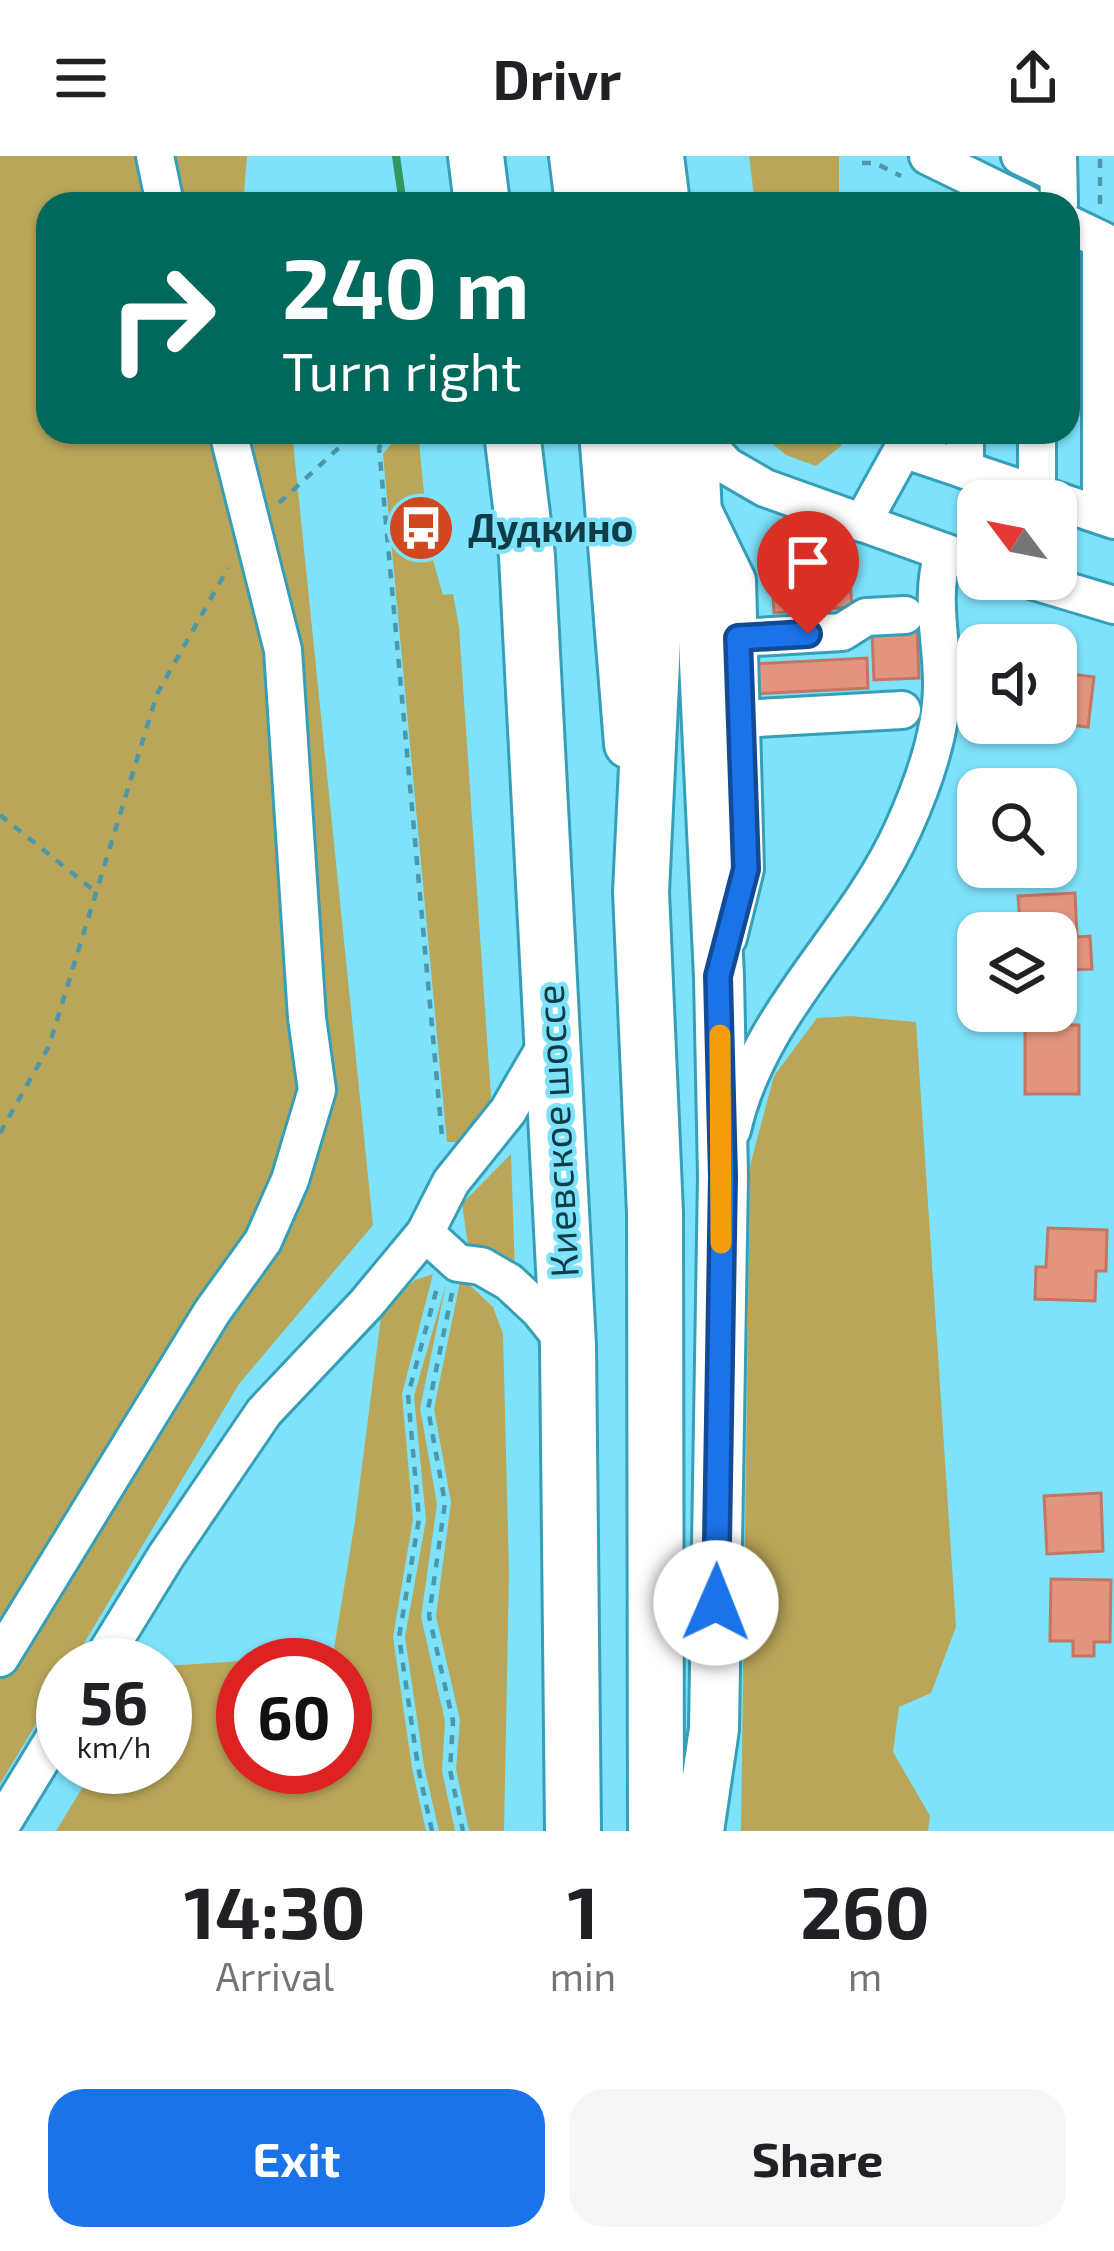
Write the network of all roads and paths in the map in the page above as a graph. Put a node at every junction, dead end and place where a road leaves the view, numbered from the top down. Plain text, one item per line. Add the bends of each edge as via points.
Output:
1 (155, 156) edge
2 (476, 156) edge
3 (574, 156) edge
4 (622, 156) edge
5 (659, 156) edge
6 (928, 156) edge
7 (1020, 156) edge
8 (1100, 156) edge
9 (875, 163) dead end
10 (862, 164) dead end
11 (1058, 178) edge
12 (162, 192) edge
13 (480, 192) edge
14 (578, 192) edge
15 (626, 192) edge
16 (664, 192) edge
17 (1002, 192) edge
18 (1096, 231) edge
19 (231, 444) edge
20 (343, 444) edge
21 (384, 444) edge
22 (513, 444) edge
23 (605, 444) edge
24 (652, 444) edge
25 (694, 444) edge
26 (706, 444) edge
27 (965, 444) edge
28 (1039, 444) edge
29 (965, 470) junction
30 (995, 480) edge
31 (1045, 480) edge
32 (696, 494) junction
33 (1077, 507) edge
34 (1107, 517) edge
35 (862, 523) junction
36 (250, 529) junction
37 (957, 557) edge
38 (957, 562) edge
39 (1077, 594) edge
40 (1114, 605) edge
41 (905, 615) dead end
42 (738, 638) junction
43 (902, 710) dead end
44 (741, 718) junction
45 (0, 814) edge
46 (641, 892) junction
47 (97, 893) junction
48 (718, 976) junction
49 (552, 1035) junction
50 (0, 1133) edge
51 (442, 1136) dead end
52 (723, 1176) junction
53 (425, 1233) junction
54 (455, 1276) dead end
55 (438, 1284) dead end
56 (568, 1346) junction
57 (116, 1638) edge
58 (0, 1658) edge
59 (36, 1768) edge
60 (0, 1827) edge
61 (432, 1831) edge
62 (463, 1831) edge
63 (573, 1831) edge
64 (656, 1831) edge
65 (699, 1831) edge

1 - 12 street
2 - 13 highway
3 - 14 main road
4 - 15 highway
5 - 16 main road
6 - 17 street
7 - 11 street
8 - 18 path
9 - 10 path
18 - 34 street
19 - 36 street
20 - 36 path
21 - 51 path
22 - 49 highway, Киевское шоссе via 527,556
23 - 46 main road
24 - 46 highway
25 - 32 main road
26 - 35 street via 765,488
27 - 29 street
28 - 31 street
29 - 30 street
29 - 35 street via 903,449
32 - 42 street via 736,580
32 - 48 main road
33 - 34 street
35 - 37 street
36 - 47 path via 157,694
36 - 58 street via 283,650 317,1090 263,1241
38 - 52 street via 935,581 943,682 932,751 902,832 753,1062
39 - 40 street
41 - 42 street via 866,617 842,632
42 - 44 street
43 - 44 street
44 - 48 street via 746,869
45 - 47 path
46 - 64 highway via 655,1213
47 - 50 path via 49,1046
48 - 52 main road
49 - 53 street
49 - 56 highway, Киевское шоссе
52 - 65 main road via 714,1729
53 - 56 street via 458,1263 509,1282
53 - 57 street via 264,1412
54 - 62 path via 428,1409 445,1503 429,1616 453,1720 450,1770
55 - 61 path via 408,1395 419,1519 399,1636
56 - 63 highway, Киевское шоссе
59 - 60 street

